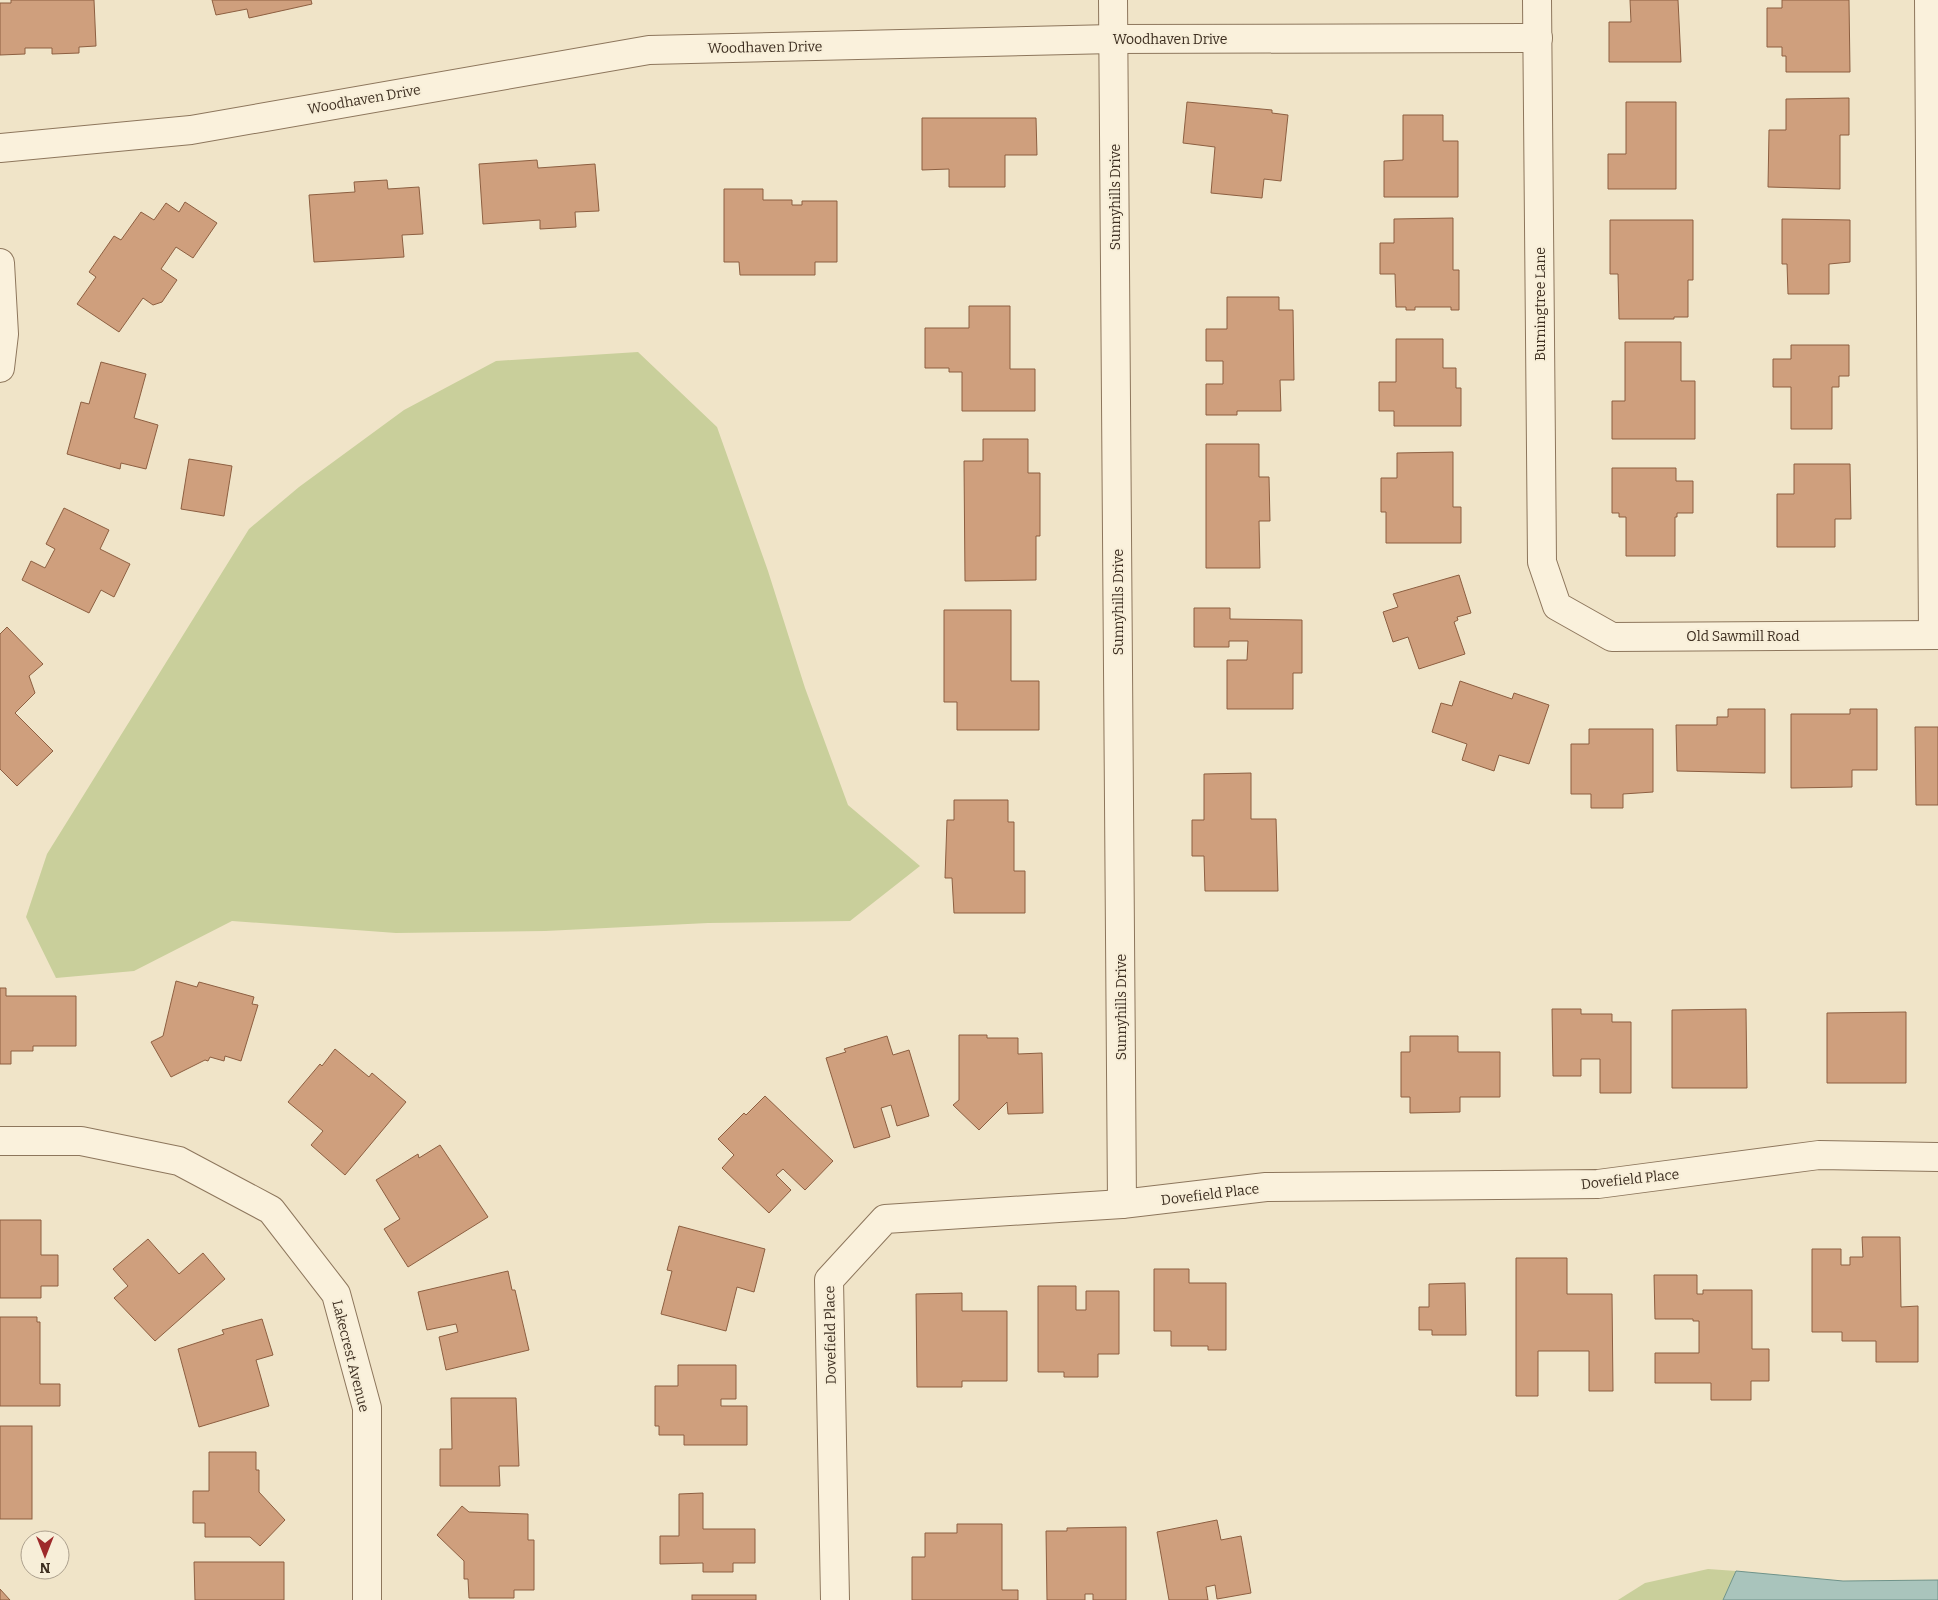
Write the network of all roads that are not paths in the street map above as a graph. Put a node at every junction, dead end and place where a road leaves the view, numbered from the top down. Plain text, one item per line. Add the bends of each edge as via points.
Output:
1 (1113, 0) edge
2 (1538, 0) edge
3 (1929, 0) edge
4 (1538, 38) junction
5 (1113, 39) junction
6 (0, 148) edge
7 (1934, 152) edge
8 (0, 263) edge
9 (0, 368) edge
10 (1557, 606) joint
11 (1935, 635) edge
12 (0, 1141) edge
13 (1938, 1157) edge
14 (1122, 1204) junction
15 (367, 1600) edge
16 (835, 1600) edge

1 - 5 street, Sunnyhills Drive
2 - 4 street, Burningtree Lane
3 - 7 street
4 - 5 street, Woodhaven Drive
4 - 10 street, Burningtree Lane via 1542,562
5 - 6 street, Woodhaven Drive via 649,50 191,130
5 - 14 street, Sunnyhills Drive
7 - 11 street
8 - 9 street via 4,334
10 - 11 street, Old Sawmill Road via 1612,636
12 - 15 street, Lakecrest Avenue via 81,1141 179,1160 271,1210 336,1294 366,1408
13 - 14 street, Dovefield Place via 1819,1155 1598,1184 1266,1187
14 - 16 street, Dovefield Place via 885,1218 829,1280

